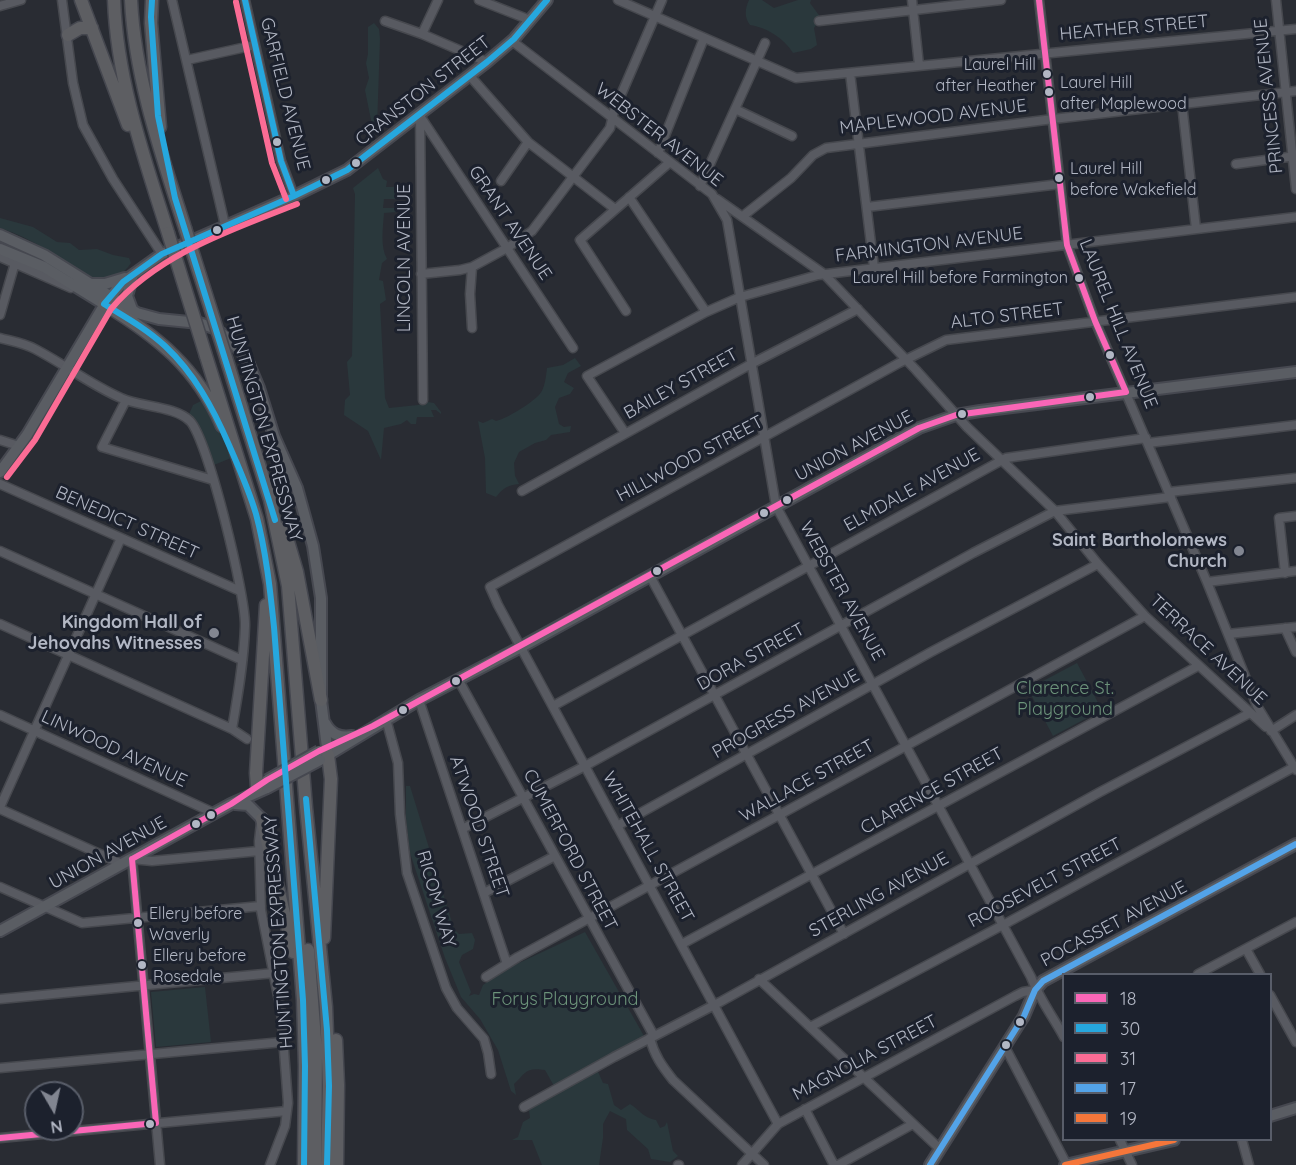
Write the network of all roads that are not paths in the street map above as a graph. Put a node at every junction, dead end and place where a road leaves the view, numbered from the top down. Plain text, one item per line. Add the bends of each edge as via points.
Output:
1 (21, 0) edge
2 (62, 0) edge
3 (81, 0) edge
4 (114, 0) edge
5 (131, 0) edge
6 (152, 0) edge
7 (172, 0) edge
8 (245, 0) edge
9 (438, 0) edge
10 (479, 0) edge
11 (547, 0) edge
12 (618, 0) edge
13 (662, 0) edge
14 (912, 0) edge
15 (1001, 0) edge
16 (1039, 0) edge
17 (1276, 0) edge
18 (0, 6) edge
19 (913, 10) junction
20 (655, 16) junction
21 (530, 20) junction
22 (385, 21) dead end
23 (819, 21) dead end
24 (92, 28) junction
25 (1296, 28) edge
26 (1279, 30) junction
27 (422, 34) junction
28 (68, 35) junction
29 (704, 38) junction
30 (512, 41) junction
31 (765, 43) dead end
32 (255, 45) junction
33 (1045, 53) junction
34 (187, 60) junction
35 (756, 60) junction
36 (487, 62) junction
37 (919, 65) junction
38 (850, 73) junction
39 (470, 76) junction
40 (1296, 91) edge
41 (1285, 93) junction
42 (1182, 104) junction
43 (735, 109) junction
44 (420, 116) junction
45 (612, 118) junction
46 (1053, 119) junction
47 (792, 135) dead end
48 (528, 142) junction
49 (858, 143) junction
50 (142, 152) junction
51 (658, 153) junction
52 (1294, 156) edge
53 (670, 162) junction
54 (1236, 164) dead end
55 (573, 176) junction
56 (501, 181) dead end
57 (1060, 184) junction
58 (700, 186) junction
59 (1296, 189) edge
60 (712, 194) junction
61 (294, 196) junction
62 (629, 197) junction
63 (175, 198) junction
64 (867, 207) junction
65 (615, 209) junction
66 (742, 216) junction
67 (1296, 217) edge
68 (225, 225) junction
69 (1196, 229) junction
70 (0, 235) edge
71 (1067, 245) junction
72 (507, 248) junction
73 (0, 249) edge
74 (160, 255) junction
75 (0, 257) edge
76 (15, 263) junction
77 (472, 267) junction
78 (874, 268) junction
79 (422, 273) junction
80 (133, 274) junction
81 (824, 274) junction
82 (87, 283) junction
83 (90, 296) junction
84 (740, 297) junction
85 (1296, 297) edge
86 (106, 301) junction
87 (858, 309) junction
88 (626, 310) dead end
89 (133, 312) junction
90 (706, 312) junction
91 (0, 315) edge
92 (1095, 321) junction
93 (472, 328) dead end
94 (0, 338) edge
95 (573, 348) dead end
96 (906, 360) junction
97 (751, 364) junction
98 (67, 368) junction
99 (1296, 372) edge
100 (1126, 392) junction
101 (126, 400) junction
102 (423, 400) dead end
103 (956, 415) junction
104 (244, 416) junction
105 (1296, 425) edge
106 (625, 433) junction
107 (764, 438) junction
108 (0, 440) edge
109 (1147, 441) junction
110 (20, 446) junction
111 (1002, 460) junction
112 (0, 472) edge
113 (1296, 478) edge
114 (213, 480) junction
115 (0, 484) edge
116 (522, 491) dead end
117 (1170, 494) junction
118 (251, 497) junction
119 (776, 506) junction
120 (1055, 511) junction
121 (1296, 516) edge
122 (121, 538) junction
123 (262, 540) junction
124 (0, 551) edge
125 (1098, 564) junction
126 (808, 565) junction
127 (1296, 571) edge
128 (1285, 573) junction
129 (650, 576) junction
130 (1207, 582) junction
131 (490, 587) joint
132 (240, 591) junction
133 (95, 593) junction
134 (1145, 616) junction
135 (0, 624) edge
136 (841, 625) junction
137 (1296, 627) edge
138 (1285, 628) junction
139 (1228, 634) junction
140 (683, 636) junction
141 (520, 647) junction
142 (1296, 652) edge
143 (68, 655) junction
144 (242, 660) junction
145 (1197, 666) junction
146 (458, 679) junction
147 (874, 684) junction
148 (716, 695) junction
149 (321, 700) junction
150 (419, 700) junction
151 (553, 706) junction
152 (1250, 713) junction
153 (0, 715) edge
154 (1296, 715) edge
155 (387, 719) junction
156 (323, 720) junction
157 (232, 729) junction
158 (34, 730) junction
159 (1271, 731) junction
160 (352, 738) junction
161 (247, 739) dead end
162 (907, 746) junction
163 (324, 753) junction
164 (747, 755) junction
165 (585, 766) junction
166 (1295, 769) edge
167 (262, 787) junction
168 (524, 797) junction
169 (231, 804) junction
170 (939, 805) junction
171 (0, 808) edge
172 (214, 813) junction
173 (780, 814) junction
174 (262, 819) junction
175 (617, 826) junction
176 (462, 829) junction
177 (1296, 844) edge
178 (259, 851) junction
179 (555, 856) junction
180 (127, 862) junction
181 (970, 864) junction
182 (293, 869) junction
183 (812, 875) junction
184 (650, 885) junction
185 (0, 887) edge
186 (484, 893) junction
187 (261, 906) junction
188 (45, 907) junction
189 (137, 918) junction
190 (588, 918) junction
191 (1296, 922) edge
192 (1003, 925) junction
193 (0, 931) edge
194 (844, 934) junction
195 (682, 944) junction
196 (1246, 949) junction
197 (507, 963) junction
198 (322, 968) junction
199 (274, 973) junction
200 (1202, 973) edge
201 (1259, 973) edge
202 (486, 977) dead end
203 (759, 979) junction
204 (143, 985) junction
205 (1035, 990) junction
206 (1015, 996) junction
207 (1272, 998) edge
208 (0, 999) edge
209 (714, 1005) junction
210 (1027, 1011) junction
211 (304, 1023) junction
212 (810, 1026) junction
213 (1062, 1033) edge
214 (652, 1037) junction
215 (283, 1042) junction
216 (1296, 1042) edge
217 (1005, 1047) junction
218 (150, 1054) junction
219 (0, 1068) edge
220 (491, 1074) dead end
221 (863, 1078) junction
222 (524, 1107) dead end
223 (1296, 1108) edge
224 (805, 1109) junction
225 (287, 1111) junction
226 (1272, 1115) edge
227 (305, 1121) junction
228 (156, 1123) junction
229 (778, 1124) junction
230 (913, 1124) junction
231 (0, 1138) edge
232 (1120, 1141) edge
233 (1170, 1141) edge
234 (1242, 1141) edge
235 (940, 1149) junction
236 (1125, 1151) junction
237 (750, 1153) junction
238 (160, 1165) edge
239 (270, 1165) edge
240 (297, 1165) edge
241 (304, 1165) edge
242 (315, 1165) edge
243 (327, 1165) edge
244 (337, 1165) edge
245 (742, 1165) edge
246 (764, 1165) edge
247 (836, 1165) edge
248 (930, 1165) edge
249 (1066, 1165) edge
250 (1132, 1165) edge
251 (1249, 1165) edge

1 - 18 street
2 - 28 street
3 - 24 highway
4 - 50 highway, HUNTINGTON EXPRESSWAY via 122,70
5 - 63 highway, HUNTINGTON EXPRESSWAY via 144,93
6 - 63 highway via 158,116
7 - 34 street
8 - 32 street, GARFIELD AVENUE
9 - 27 street
10 - 21 street
11 - 21 main road, CRANSTON STREET
12 - 20 street
13 - 20 street
14 - 19 street
15 - 19 street
16 - 33 street, LAUREL HILL AVENUE
17 - 26 street, PRINCESS AVENUE
19 - 23 street
19 - 37 street
20 - 29 street
20 - 45 street
21 - 30 main road, CRANSTON STREET
22 - 27 street
24 - 28 highway via 80,28
24 - 50 highway via 125,119
25 - 26 street, HEATHER STREET
26 - 33 street, HEATHER STREET
26 - 41 street, PRINCESS AVENUE
27 - 36 street
28 - 74 street via 83,125
29 - 35 street
29 - 51 street
30 - 36 main road, CRANSTON STREET
30 - 45 street, WEBSTER AVENUE
31 - 35 street
32 - 34 street
32 - 61 street, GARFIELD AVENUE via 281,161
33 - 37 street, HEATHER STREET
33 - 46 street, LAUREL HILL AVENUE
34 - 68 street
35 - 38 street, HEATHER STREET via 796,78
35 - 43 street
36 - 39 main road, CRANSTON STREET
37 - 38 street, HEATHER STREET
38 - 49 street
39 - 44 main road, CRANSTON STREET
39 - 48 street
40 - 41 street, MAPLEWOOD AVENUE
41 - 42 street, MAPLEWOOD AVENUE
41 - 52 street, PRINCESS AVENUE
42 - 46 street, MAPLEWOOD AVENUE
42 - 69 street
43 - 47 street
43 - 58 street
44 - 61 main road, CRANSTON STREET via 347,170
44 - 72 street, GRANT AVENUE
44 - 79 street, LINCOLN AVENUE
45 - 51 street, WEBSTER AVENUE
45 - 55 street via 610,128
46 - 49 street, MAPLEWOOD AVENUE
46 - 57 street, LAUREL HILL AVENUE
48 - 55 street
48 - 56 street
49 - 64 street
49 - 66 street, MAPLEWOOD AVENUE via 826,148 813,155 791,178
50 - 118 highway, HUNTINGTON EXPRESSWAY, bridge
51 - 53 street, WEBSTER AVENUE
52 - 54 street
52 - 59 street, PRINCESS AVENUE
53 - 58 street, WEBSTER AVENUE
53 - 62 street
55 - 65 street
55 - 72 street via 532,231
57 - 64 street
57 - 71 street, LAUREL HILL AVENUE
58 - 60 street, WEBSTER AVENUE
60 - 66 street, TERRACE AVENUE
60 - 84 street, WEBSTER AVENUE via 727,220
61 - 68 main road, CRANSTON STREET
62 - 65 street
62 - 90 street
63 - 104 highway, HUNTINGTON EXPRESSWAY, bridge
64 - 78 street
65 - 88 street via 580,240
66 - 81 street, TERRACE AVENUE
67 - 69 street, FARMINGTON AVENUE
68 - 74 main road, CRANSTON STREET
69 - 71 street, FARMINGTON AVENUE
70 - 82 main road via 45,255
71 - 78 street, FARMINGTON AVENUE
71 - 92 street, LAUREL HILL AVENUE
72 - 77 street
72 - 95 street, GRANT AVENUE
73 - 83 main road via 44,267
74 - 80 main road, CRANSTON STREET
75 - 76 street
76 - 83 street
76 - 91 street
77 - 79 street
77 - 93 street
78 - 81 street, FARMINGTON AVENUE
79 - 102 street, LINCOLN AVENUE
80 - 82 main road via 108,284
80 - 86 main road, CRANSTON STREET
80 - 89 main road via 127,296
81 - 84 street, FARMINGTON AVENUE
81 - 87 street, TERRACE AVENUE
82 - 86 main road
83 - 86 main road
84 - 90 street, FARMINGTON AVENUE
84 - 97 street, WEBSTER AVENUE
85 - 92 street, ALTO STREET
86 - 89 main road
86 - 98 main road, CRANSTON STREET
86 - 118 highway via 155,338 196,381 213,406
87 - 96 street, TERRACE AVENUE
87 - 97 street, BAILEY STREET
89 - 149 main road via 214,328 237,346 251,367 274,436 300,495 313,546 321,598
90 - 106 street, FARMINGTON AVENUE via 587,376
92 - 96 street, ALTO STREET via 946,340
92 - 100 street, LAUREL HILL AVENUE
94 - 98 street via 31,347
96 - 103 street, TERRACE AVENUE
96 - 107 street, HILLWOOD STREET
97 - 106 street, BAILEY STREET
97 - 107 street, WEBSTER AVENUE
98 - 101 street
98 - 110 main road, CRANSTON STREET
99 - 100 main road, UNION AVENUE
100 - 103 main road, UNION AVENUE
100 - 109 street, LAUREL HILL AVENUE
101 - 114 street via 178,413 190,422
101 - 114 street via 102,447
103 - 111 street, TERRACE AVENUE
103 - 119 main road, UNION AVENUE via 919,428
104 - 149 highway via 292,553
104 - 198 highway, HUNTINGTON EXPRESSWAY via 276,521 288,586
105 - 109 street, ELMDALE AVENUE
106 - 116 street, BAILEY STREET
107 - 119 street, WEBSTER AVENUE
107 - 131 street, HILLWOOD STREET
108 - 110 street
109 - 111 street, ELMDALE AVENUE
109 - 117 street, LAUREL HILL AVENUE
110 - 112 main road, CRANSTON STREET
111 - 120 street, TERRACE AVENUE
111 - 126 street, ELMDALE AVENUE
113 - 117 street
114 - 132 street
115 - 122 street, BENEDICT STREET
117 - 120 street
117 - 130 street, LAUREL HILL AVENUE
118 - 123 highway, HUNTINGTON EXPRESSWAY
119 - 126 street, WEBSTER AVENUE
119 - 129 main road, UNION AVENUE
120 - 125 street, TERRACE AVENUE
120 - 136 street, DORA STREET
121 - 128 street via 1278,518
122 - 132 street, BENEDICT STREET
122 - 133 street
123 - 167 highway via 266,604 256,773
123 - 182 highway, HUNTINGTON EXPRESSWAY via 270,584
124 - 133 street
125 - 134 street, TERRACE AVENUE
125 - 147 street, PROGRESS AVENUE
126 - 136 street, WEBSTER AVENUE
126 - 140 street, ELMDALE AVENUE
127 - 128 street
128 - 130 street
129 - 140 street
129 - 141 main road, UNION AVENUE
130 - 139 street, LAUREL HILL AVENUE
131 - 141 street, WHITEHALL STREET
132 - 144 street via 245,625
133 - 143 street
133 - 144 street
134 - 145 street, TERRACE AVENUE
134 - 162 street, WALLACE STREET
135 - 143 street
136 - 147 street, WEBSTER AVENUE
136 - 148 street, DORA STREET
137 - 138 street
138 - 139 street
138 - 142 street
139 - 159 street, LAUREL HILL AVENUE
140 - 148 street
140 - 151 street, ELMDALE AVENUE
141 - 146 main road, UNION AVENUE
141 - 151 street, WHITEHALL STREET
143 - 157 street
143 - 158 street
144 - 157 street
145 - 152 street, TERRACE AVENUE
145 - 170 street, CLARENCE STREET
146 - 150 main road, UNION AVENUE
146 - 168 street, CUMERFORD STREET
147 - 162 street, WEBSTER AVENUE
147 - 164 street, PROGRESS AVENUE
148 - 164 street
148 - 165 street, DORA STREET
149 - 156 main road
150 - 155 main road, UNION AVENUE
150 - 176 street, ATWOOD STREET
151 - 165 street, WHITEHALL STREET
152 - 159 street, TERRACE AVENUE
152 - 181 street, STERLING AVENUE
153 - 158 street, LINWOOD AVENUE
154 - 159 street
155 - 160 main road, UNION AVENUE
155 - 220 street, RICOM WAY via 398,763 407,873 446,988 457,1008 484,1039
156 - 160 main road via 333,734
156 - 163 main road
157 - 161 street
158 - 171 street
158 - 172 street, LINWOOD AVENUE
159 - 166 street, LAUREL HILL AVENUE
160 - 163 main road, UNION AVENUE
162 - 170 street, WEBSTER AVENUE
162 - 173 street, WALLACE STREET
163 - 167 main road, UNION AVENUE, bridge
163 - 198 highway via 331,790
164 - 173 street
164 - 175 street, PROGRESS AVENUE
165 - 168 street, DORA STREET
165 - 175 street, WHITEHALL STREET
166 - 192 street, ROOSEVELT STREET
167 - 169 main road, UNION AVENUE
167 - 174 main road
168 - 176 street, DORA STREET
168 - 179 street, CUMERFORD STREET
169 - 172 main road, UNION AVENUE
169 - 174 main road via 248,805
170 - 181 street, WEBSTER AVENUE
170 - 183 street, CLARENCE STREET
171 - 180 street
172 - 180 main road, UNION AVENUE
173 - 183 street
173 - 184 street, WALLACE STREET
174 - 178 street
174 - 211 highway via 288,927
175 - 184 street, WHITEHALL STREET
176 - 186 street, ATWOOD STREET
177 - 205 main road, POCASSET AVENUE via 1043,981
178 - 180 street
178 - 187 street
179 - 186 street
179 - 190 street, CUMERFORD STREET
180 - 188 main road, UNION AVENUE
180 - 189 street
181 - 192 street, WEBSTER AVENUE
181 - 194 street, STERLING AVENUE
182 - 211 highway, HUNTINGTON EXPRESSWAY
182 - 242 highway via 301,898 314,1011
183 - 194 street
183 - 195 street, CLARENCE STREET
184 - 190 street, WALLACE STREET
184 - 195 street, WHITEHALL STREET
185 - 188 street
186 - 197 street, ATWOOD STREET
187 - 189 street
187 - 199 street
188 - 189 street via 82,922
188 - 193 main road, UNION AVENUE
189 - 204 street
190 - 197 street, WALLACE STREET
190 - 214 street, CUMERFORD STREET
191 - 196 street
192 - 205 street, WEBSTER AVENUE
192 - 212 street, ROOSEVELT STREET
194 - 203 street, STERLING AVENUE
195 - 209 street, WHITEHALL STREET
196 - 200 street
196 - 201 street
197 - 202 street, WALLACE STREET
198 - 243 highway, HUNTINGTON EXPRESSWAY via 328,1052
198 - 244 highway via 333,1006 337,1053
199 - 204 street
199 - 215 street
203 - 209 street, STERLING AVENUE
203 - 212 street
204 - 208 street
204 - 218 street
205 - 206 street, MAGNOLIA STREET
205 - 210 main road, POCASSET AVENUE
205 - 213 street, WEBSTER AVENUE
206 - 210 street via 1023,1000
206 - 221 street, MAGNOLIA STREET
207 - 216 street
209 - 214 street, STERLING AVENUE
209 - 229 street, WHITEHALL STREET
210 - 217 main road, POCASSET AVENUE
211 - 227 highway, HUNTINGTON EXPRESSWAY
212 - 221 street
214 - 222 street, STERLING AVENUE
214 - 237 street, CUMERFORD STREET via 653,1051 673,1080
215 - 218 street
215 - 225 street
217 - 235 main road, POCASSET AVENUE
217 - 249 street
218 - 219 street
218 - 228 street
221 - 224 street, MAGNOLIA STREET
221 - 230 street
223 - 226 main road
224 - 229 street, MAGNOLIA STREET
224 - 247 street
225 - 228 street
225 - 239 street
227 - 240 highway
227 - 241 highway, HUNTINGTON EXPRESSWAY
228 - 231 street
228 - 238 street
229 - 237 street, MAGNOLIA STREET
230 - 235 street
230 - 247 street
232 - 236 street
233 - 236 main road
234 - 251 street
235 - 248 main road, POCASSET AVENUE
236 - 249 main road
236 - 250 street
237 - 245 street, MAGNOLIA STREET
237 - 246 street, CUMERFORD STREET

